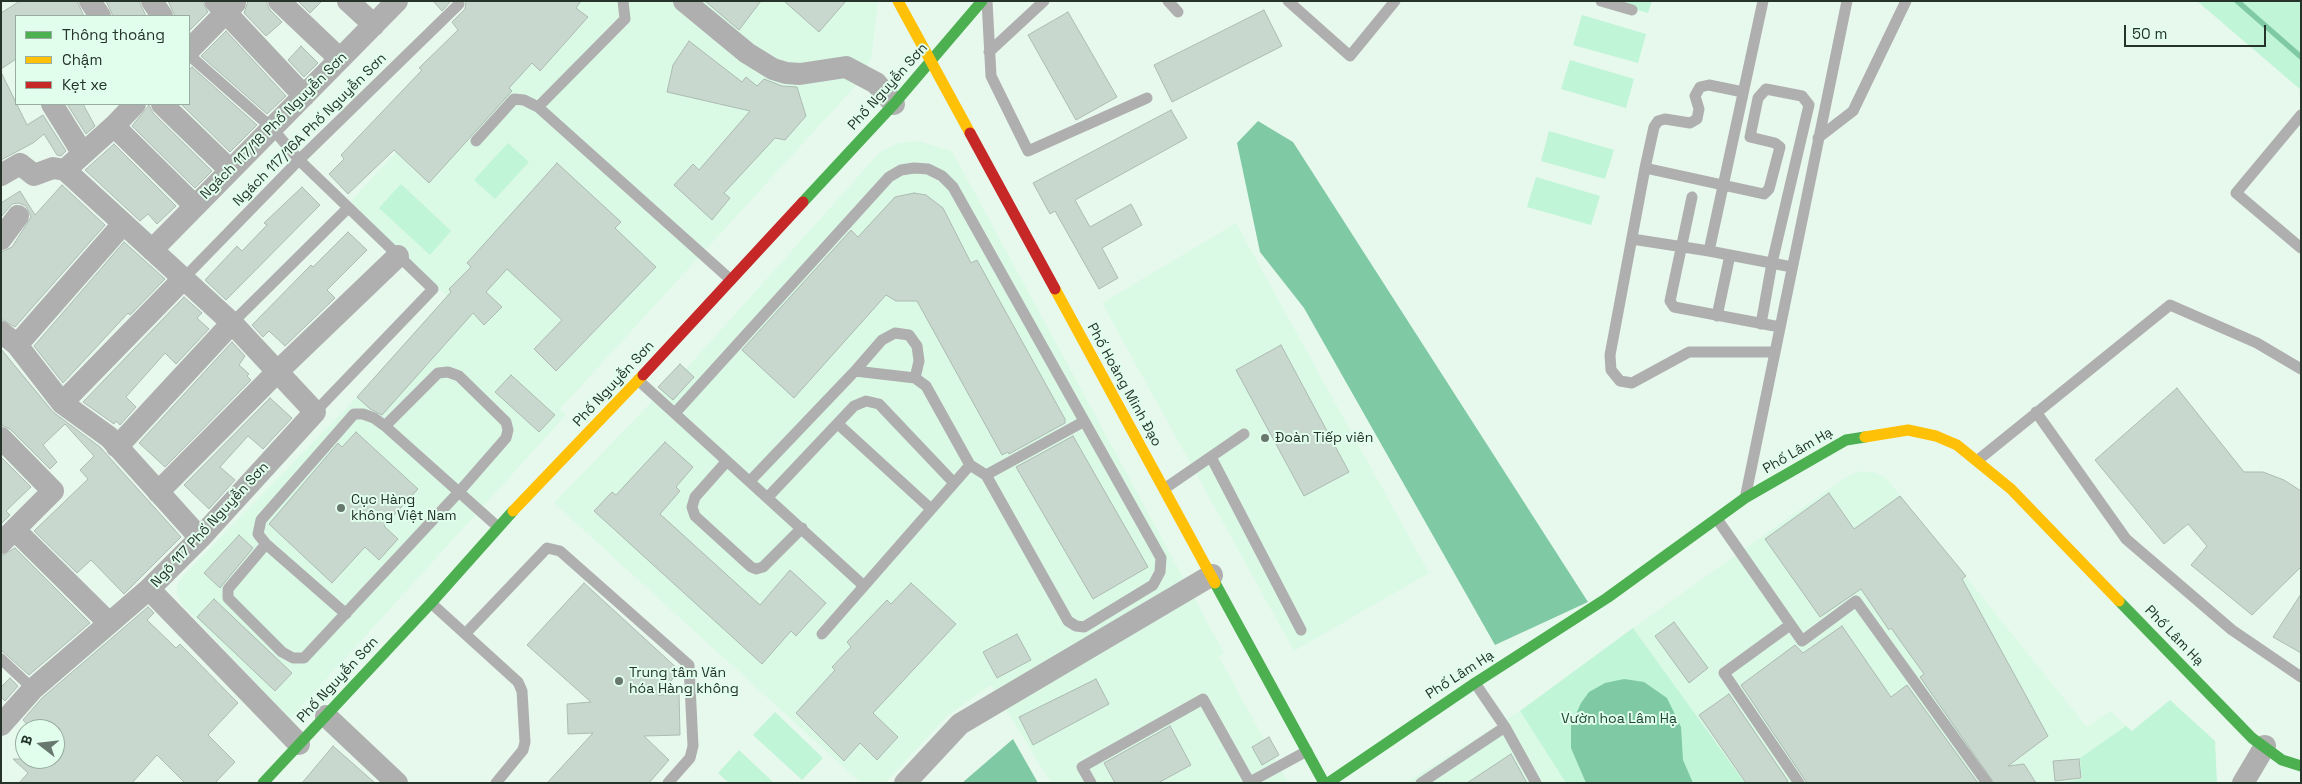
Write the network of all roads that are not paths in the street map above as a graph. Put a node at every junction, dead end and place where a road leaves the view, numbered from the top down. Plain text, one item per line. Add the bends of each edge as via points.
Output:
1 (90, 1) edge
2 (152, 1) edge
3 (279, 1) edge
4 (348, 1) edge
5 (397, 1) edge
6 (623, 1) edge
7 (684, 1) edge
8 (898, 1) edge
9 (982, 1) edge
10 (987, 1) edge
11 (1044, 1) edge
12 (1168, 1) edge
13 (1288, 1) edge
14 (1395, 1) edge
15 (1601, 1) edge
16 (1763, 1) edge
17 (1847, 1) edge
18 (1906, 1) edge
19 (458, 4) dead end
20 (226, 5) edge
21 (1632, 10) dead end
22 (1178, 12) dead end
23 (99, 15) edge
24 (161, 15) edge
25 (374, 25) junction
26 (190, 49) edge
27 (989, 52) junction
28 (190, 56) edge
29 (340, 59) junction
30 (932, 61) junction
31 (1743, 92) junction
32 (304, 96) junction
33 (1146, 98) dead end
34 (894, 104) junction
35 (53, 105) edge
36 (134, 105) edge
37 (163, 105) edge
38 (538, 107) junction
39 (2301, 115) edge
40 (114, 126) junction
41 (272, 128) junction
42 (1818, 138) junction
43 (476, 140) dead end
44 (83, 154) junction
45 (299, 160) junction
46 (1645, 168) junction
47 (65, 170) junction
48 (230, 170) junction
49 (1, 175) edge
50 (1723, 185) junction
51 (1692, 197) dead end
52 (195, 206) junction
53 (348, 208) junction
54 (18, 216) dead end
55 (122, 224) junction
56 (1, 239) edge
57 (1632, 239) junction
58 (1682, 247) junction
59 (2301, 248) edge
60 (152, 250) junction
61 (1710, 251) junction
62 (1730, 255) junction
63 (398, 256) junction
64 (1772, 263) junction
65 (1792, 267) junction
66 (183, 279) junction
67 (731, 280) junction
68 (1717, 316) junction
69 (232, 323) junction
70 (1761, 324) junction
71 (1780, 327) junction
72 (9, 339) edge
73 (1775, 352) junction
74 (2301, 369) edge
75 (855, 371) junction
76 (277, 372) junction
77 (915, 378) junction
78 (638, 380) junction
79 (62, 403) junction
80 (315, 412) junction
81 (2036, 412) junction
82 (675, 413) junction
83 (1083, 422) junction
84 (838, 424) junction
85 (385, 426) junction
86 (1244, 434) dead end
87 (1, 438) edge
88 (117, 447) junction
89 (1211, 457) junction
90 (1978, 460) junction
91 (727, 461) junction
92 (970, 465) junction
93 (986, 474) junction
94 (750, 481) junction
95 (954, 484) junction
96 (1164, 489) junction
97 (158, 492) junction
98 (458, 493) junction
99 (768, 497) junction
100 (1745, 498) junction
101 (931, 509) junction
102 (1717, 519) junction
103 (498, 527) junction
104 (802, 528) junction
105 (8, 536) edge
106 (200, 538) junction
107 (266, 544) junction
108 (1212, 575) junction
109 (864, 586) junction
110 (149, 588) junction
111 (431, 603) junction
112 (346, 614) junction
113 (109, 623) junction
114 (1790, 625) junction
115 (1301, 630) dead end
116 (466, 633) junction
117 (822, 634) dead end
118 (1, 659) edge
119 (2301, 677) edge
120 (1475, 683) junction
121 (33, 689) junction
122 (326, 716) junction
123 (1, 726) edge
124 (1505, 727) junction
125 (299, 744) junction
126 (2265, 746) junction
127 (1307, 750) junction
128 (2301, 766) edge
129 (263, 783) edge
130 (397, 783) edge
131 (496, 783) edge
132 (668, 783) edge
133 (904, 783) edge
134 (1091, 783) edge
135 (1249, 783) edge
136 (1326, 783) edge
137 (1421, 783) edge
138 (1536, 783) edge
139 (1799, 783) edge
140 (1987, 783) edge
141 (2244, 783) edge

1 - 23 street
2 - 24 street
3 - 29 street
4 - 25 street
5 - 25 street, Ngách 117/18 Phố Nguyễn Sơn
6 - 38 lane via 625,19
7 - 34 street via 747,53 773,69 800,74 846,68 876,83
8 - 30 street, Phố Hoàng Minh Đạo
9 - 30 street, Phố Nguyễn Sơn
10 - 27 lane
11 - 27 lane
12 - 22 lane
13 - 14 lane via 1350,56
15 - 21 lane
16 - 31 lane
17 - 42 lane
18 - 42 lane via 1853,111
19 - 45 lane, Ngách 117/16A Phố Nguyễn Sơn
20 - 26 street
20 - 32 street
25 - 29 street, Ngách 117/18 Phố Nguyễn Sơn
27 - 33 lane via 991,76 1028,151
28 - 41 lane
29 - 32 street, Ngách 117/18 Phố Nguyễn Sơn
30 - 34 street, Phố Nguyễn Sơn
30 - 96 street, Phố Hoàng Minh Đạo
31 - 46 lane via 1710,85 1700,87 1695,96 1699,109 1697,119 1690,123 1658,121
31 - 50 lane
32 - 41 street, Ngách 117/18 Phố Nguyễn Sơn
34 - 67 street, Phố Nguyễn Sơn
35 - 44 street
36 - 40 street
37 - 48 street
38 - 43 lane via 514,99
38 - 67 lane
39 - 59 lane via 2236,193
40 - 44 street
40 - 52 street
41 - 45 lane
41 - 48 street, Ngách 117/18 Phố Nguyễn Sơn
42 - 65 lane
44 - 47 street
45 - 53 lane
45 - 66 lane, Ngách 117/16A Phố Nguyễn Sơn
46 - 50 lane
46 - 57 lane
47 - 49 street via 53,168 34,175 20,164
47 - 55 street
48 - 52 street, Ngách 117/18 Phố Nguyễn Sơn
50 - 61 lane
50 - 64 lane via 1764,194 1769,189 1780,147 1750,137 1761,93 1766,89 1802,96 1807,100 1809,105
51 - 58 lane
52 - 60 street, Ngách 117/18 Phố Nguyễn Sơn
53 - 63 lane
53 - 69 lane
54 - 56 street
55 - 60 street
55 - 72 street
57 - 58 lane
57 - 73 lane via 1610,355 1611,370 1620,381 1632,383 1689,352
58 - 61 lane
58 - 68 lane via 1670,301 1674,307
60 - 66 street
61 - 62 lane
62 - 64 lane
62 - 68 lane
63 - 76 street
63 - 80 lane via 433,289
64 - 65 lane
64 - 70 lane
65 - 71 lane
66 - 69 street
66 - 79 street
67 - 78 street, Phố Nguyễn Sơn
68 - 70 lane
69 - 76 street
69 - 88 street
70 - 71 lane
71 - 73 lane
72 - 79 street
73 - 100 lane
74 - 81 lane via 2257,343 2170,305
75 - 77 lane
75 - 77 lane via 882,340 894,333 909,335 917,346 919,361
75 - 94 lane
76 - 80 street
76 - 97 street
77 - 92 lane via 926,386
78 - 82 lane
78 - 103 street, Phố Nguyễn Sơn
79 - 88 street
80 - 106 street, Ngõ 117 Phố Nguyễn Sơn
81 - 90 lane
81 - 119 lane via 2126,539 2232,630
82 - 83 lane via 889,177 901,170 914,168 928,169 953,187
82 - 91 lane
83 - 93 lane
83 - 93 lane via 1161,558 1162,565 1154,585 1084,627 1068,621
84 - 95 lane via 854,406 866,401 879,404
84 - 99 lane
84 - 101 lane
85 - 98 lane
85 - 98 lane via 438,373 460,376 506,422 508,430 506,438
85 - 107 lane via 364,414 354,414 261,520 258,534
86 - 89 lane
87 - 105 street via 54,492
88 - 97 street
89 - 96 lane
89 - 115 lane
90 - 100 street, Phố Lâm Hạ via 1957,445 1936,436 1908,430 1874,434 1846,440
90 - 126 street, Phố Lâm Hạ via 2011,489 2252,738
91 - 94 lane
91 - 104 lane via 695,498 692,507 695,516 751,567 763,567
92 - 93 lane
92 - 95 lane
94 - 99 lane
95 - 101 lane
96 - 108 street, Phố Hoàng Minh Đạo
97 - 106 street
98 - 103 lane
98 - 112 lane
99 - 104 lane
100 - 102 street, Phố Lâm Hạ
101 - 109 lane
102 - 114 lane
102 - 120 street, Phố Lâm Hạ via 1607,598
103 - 111 street, Phố Nguyễn Sơn
104 - 109 lane
105 - 113 street
106 - 110 street, Ngõ 117 Phố Nguyễn Sơn
107 - 112 lane
107 - 112 lane via 228,589 228,598 282,652 293,658 304,658
108 - 127 street, Phố Hoàng Minh Đạo
108 - 133 street via 960,724
109 - 117 lane
110 - 113 street
110 - 125 street, Ngõ 117 Phố Nguyễn Sơn
111 - 116 lane
111 - 122 street, Phố Nguyễn Sơn
113 - 121 street
114 - 139 lane via 1724,673
114 - 140 lane via 1802,641 1856,602
116 - 131 lane via 518,682 522,691 523,750
116 - 132 lane via 547,548 560,551 689,666 694,746 690,758
118 - 121 lane
120 - 124 lane
120 - 136 street, Phố Lâm Hạ
121 - 123 street
122 - 125 street, Phố Nguyễn Sơn
122 - 130 street
124 - 137 lane
124 - 138 lane
125 - 129 street, Phố Nguyễn Sơn
126 - 128 street, Phố Lâm Hạ via 2282,760
126 - 141 street
127 - 135 lane
127 - 136 street, Phố Hoàng Minh Đạo
134 - 135 lane via 1082,766 1203,699

